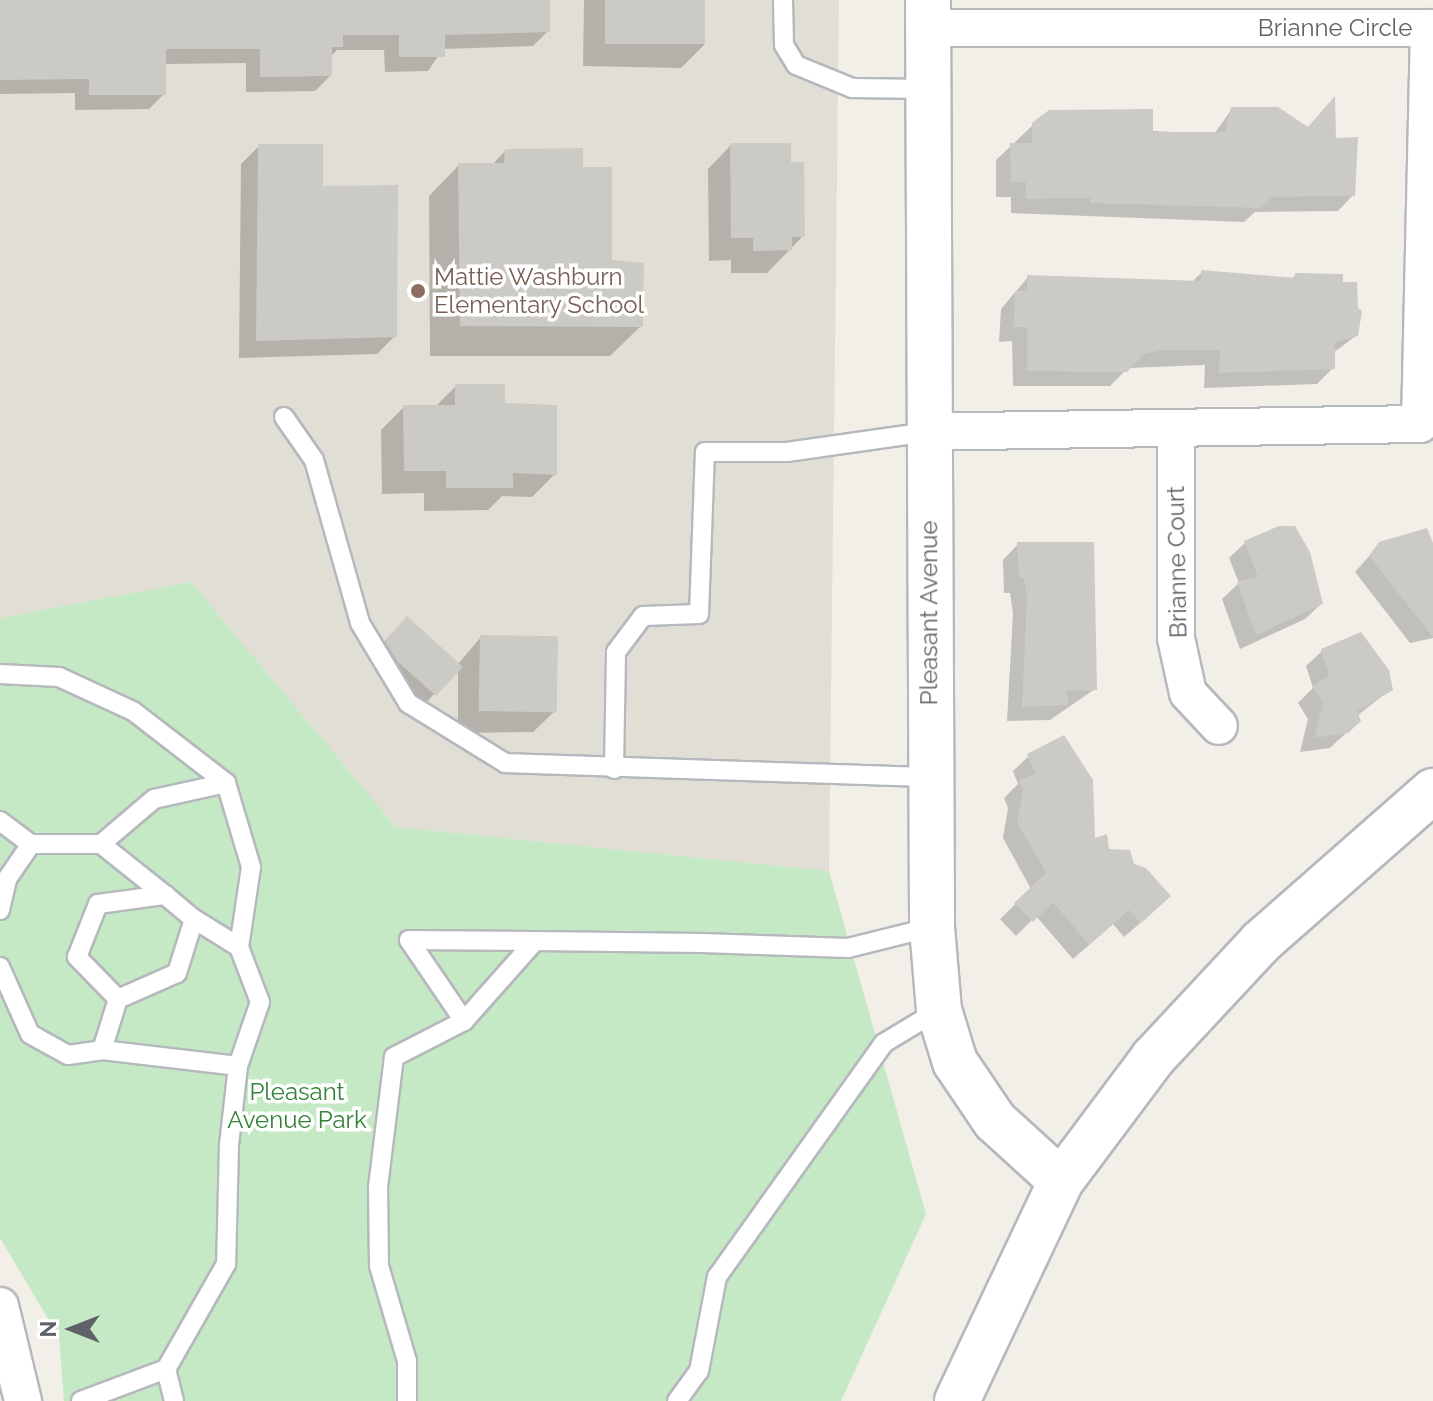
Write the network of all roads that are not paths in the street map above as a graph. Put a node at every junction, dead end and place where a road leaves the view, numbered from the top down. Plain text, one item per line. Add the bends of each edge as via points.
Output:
1 (783, 0) edge
2 (928, 14) edge
3 (928, 89) junction
4 (284, 417) dead end
5 (928, 432) junction
6 (1176, 432) junction
7 (0, 674) edge
8 (1219, 726) dead end
9 (614, 769) junction
10 (931, 777) junction
11 (226, 783) junction
12 (1433, 791) edge
13 (0, 821) edge
14 (31, 844) junction
15 (101, 844) junction
16 (165, 895) junction
17 (0, 910) edge
18 (194, 919) junction
19 (932, 927) junction
20 (535, 941) junction
21 (239, 947) junction
22 (0, 967) edge
23 (118, 999) junction
24 (939, 1010) junction
25 (464, 1021) junction
26 (102, 1050) junction
27 (238, 1066) junction
28 (1061, 1181) junction
29 (0, 1306) edge
30 (166, 1369) junction
31 (23, 1401) edge
32 (81, 1401) edge
33 (174, 1401) edge
34 (407, 1401) edge
35 (677, 1401) edge
36 (957, 1401) edge

1 - 3 lane via 784,45 796,65 852,88
2 - 3 street, Pleasant Avenue
2 - 6 street, Brianne Circle via 1429,28 1420,424
3 - 5 street, Pleasant Avenue
4 - 9 lane via 314,460 360,623 408,703 505,763
5 - 6 street, Brianne Circle
5 - 9 lane via 787,452 705,452 699,614 643,616 616,652
5 - 10 street, Pleasant Avenue
6 - 8 street, Brianne Court via 1176,638 1188,693
7 - 11 lane via 59,677 133,711
9 - 10 lane
10 - 19 street, Pleasant Avenue
11 - 15 lane via 154,799
11 - 21 lane via 251,867
12 - 28 street via 1261,942 1153,1058
13 - 14 lane
14 - 15 lane
14 - 17 lane via 7,879
15 - 16 lane
16 - 18 lane
16 - 23 lane via 98,904 77,957
18 - 21 lane
18 - 23 lane via 177,973
19 - 20 lane via 848,948
19 - 24 street, Pleasant Avenue
20 - 25 lane
20 - 25 lane via 409,940
21 - 27 lane via 260,1002
22 - 26 lane via 30,1034 68,1055
23 - 26 lane
24 - 28 street, Pleasant Avenue via 955,1062 995,1121
24 - 35 lane via 884,1043 717,1277 699,1371
25 - 34 lane via 394,1057 378,1187 379,1266 407,1361
26 - 27 lane
27 - 30 lane via 229,1145 226,1264
28 - 36 street
29 - 31 street
30 - 32 lane
30 - 33 lane

